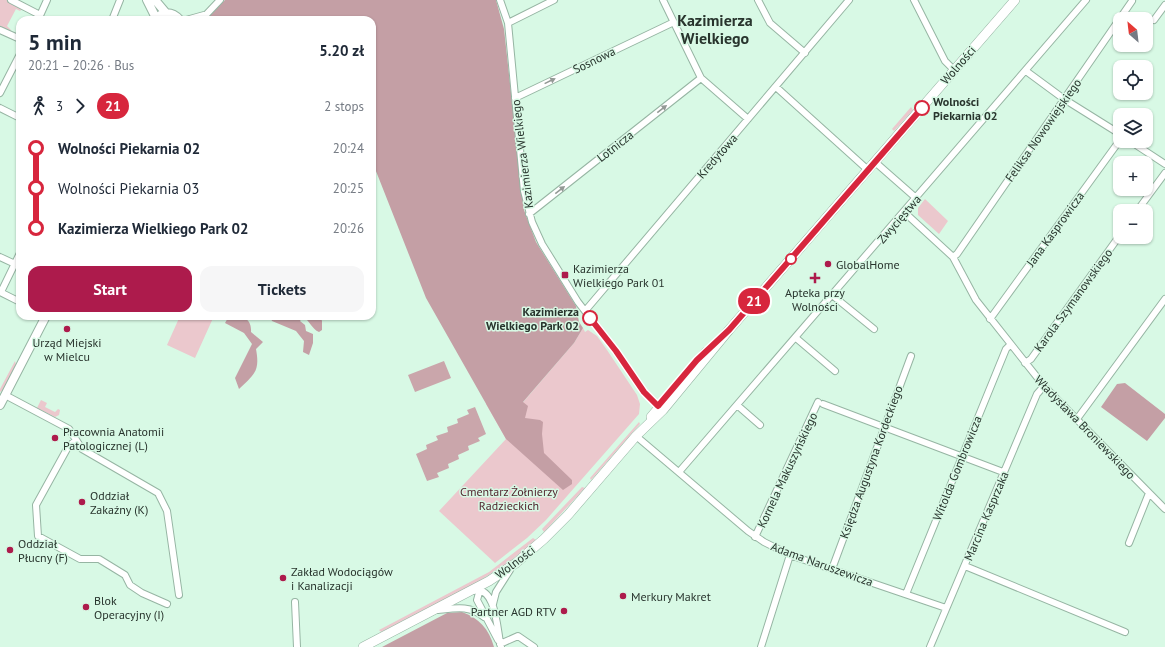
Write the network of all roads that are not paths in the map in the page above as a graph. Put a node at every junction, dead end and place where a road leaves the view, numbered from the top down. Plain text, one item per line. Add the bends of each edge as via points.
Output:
1 (11, 0) edge
2 (47, 0) edge
3 (120, 0) edge
4 (147, 0) edge
5 (156, 0) edge
6 (220, 0) edge
7 (500, 0) edge
8 (554, 0) edge
9 (663, 0) edge
10 (758, 0) edge
11 (849, 0) edge
12 (914, 0) edge
13 (1015, 0) edge
14 (1086, 0) edge
15 (1132, 1) dead end
16 (1165, 5) edge
17 (166, 13) junction
18 (37, 16) edge
19 (39, 16) edge
20 (114, 16) edge
21 (154, 16) edge
22 (160, 16) edge
23 (175, 16) edge
24 (204, 16) edge
25 (1154, 20) dead end
26 (674, 22) junction
27 (508, 23) junction
28 (0, 30) edge
29 (16, 37) edge
30 (805, 53) junction
31 (16, 62) edge
32 (954, 70) junction
33 (1026, 71) junction
34 (702, 78) junction
35 (776, 87) junction
36 (0, 93) edge
37 (515, 98) junction
38 (1064, 99) junction
39 (0, 108) edge
40 (16, 116) edge
41 (748, 119) junction
42 (1113, 130) edge
43 (1114, 148) edge
44 (1141, 148) edge
45 (875, 162) junction
46 (1165, 164) edge
47 (868, 170) junction
48 (1165, 172) edge
49 (916, 198) junction
50 (1142, 204) edge
51 (904, 212) junction
52 (529, 214) junction
53 (1114, 244) edge
54 (0, 257) edge
55 (953, 257) junction
56 (15, 264) joint
57 (0, 292) edge
58 (832, 295) junction
59 (1165, 299) edge
60 (16, 300) edge
61 (585, 311) junction
62 (990, 319) junction
63 (44, 320) edge
64 (874, 330) dead end
65 (796, 338) junction
66 (1010, 345) junction
67 (911, 356) dead end
68 (1025, 363) junction
69 (835, 371) dead end
70 (1044, 386) junction
71 (5, 395) junction
72 (0, 405) edge
73 (737, 405) junction
74 (661, 408) junction
75 (1077, 419) junction
76 (760, 425) dead end
77 (884, 426) junction
78 (636, 436) junction
79 (76, 440) junction
80 (963, 456) junction
81 (679, 472) junction
82 (1004, 472) junction
83 (1149, 492) junction
84 (1165, 509) edge
85 (755, 537) junction
86 (1129, 543) dead end
87 (790, 555) junction
88 (516, 563) junction
89 (965, 566) junction
90 (832, 569) junction
91 (474, 591) junction
92 (906, 594) junction
93 (179, 595) dead end
94 (295, 602) dead end
95 (167, 604) dead end
96 (492, 604) junction
97 (946, 608) junction
98 (435, 610) junction
99 (488, 621) junction
100 (1125, 632) dead end
101 (500, 645) edge
102 (297, 647) edge
103 (363, 647) edge
104 (534, 647) edge
105 (761, 647) edge
106 (930, 647) edge

1 - 18 street
2 - 19 street
3 - 20 street
4 - 21 street
5 - 17 street
6 - 24 street
7 - 27 street, Kazimierza Wielkiego
8 - 27 street
9 - 26 street
10 - 30 street via 770,23
11 - 30 street, Kredytowa
12 - 32 street via 945,61
13 - 32 main road, Wolności
14 - 33 street, Zwycięstwa
15 - 38 street, Feliksa Nowowiejskiego
16 - 25 street
17 - 22 street
17 - 23 street
26 - 34 street
37 -> 26 street, Sosnowa
27 - 37 street, Kazimierza Wielkiego
28 - 29 street
30 - 35 street, Kredytowa
31 - 36 street
32 - 45 main road, Wolności
33 - 38 street
33 - 49 street, Zwycięstwa
34 - 41 street
52 -> 34 street, Lotnicza
35 - 41 street, Kredytowa
35 - 47 street
37 - 52 street, Kazimierza Wielkiego via 524,191
38 - 42 street
38 - 55 street, Feliksa Nowowiejskiego
39 - 40 street
41 - 61 street, Kredytowa
43 - 62 street, Jana Kasprowicza
44 - 46 street
45 - 47 main road, Wolności
45 - 49 street
47 - 74 main road, Wolności via 729,330 697,360
48 - 50 street
49 - 51 street, Zwycięstwa
51 - 55 street, Władysława Broniewskiego
51 - 58 street, Zwycięstwa
52 - 61 street, Kazimierza Wielkiego via 542,244
53 - 68 street, Karola Szymanowskiego via 1031,359
54 - 56 street
55 - 62 street, Władysława Broniewskiego via 976,300
56 - 57 street
57 - 60 street
58 - 64 street
58 - 65 street, Zwycięstwa
59 - 75 street
61 - 74 street, Kazimierza Wielkiego via 644,392
62 - 66 street, Władysława Broniewskiego
63 - 71 street
65 - 69 street
65 - 73 street, Zwycięstwa
66 - 68 street, Władysława Broniewskiego
66 - 80 street, Witolda Gombrowicza via 1006,349
67 - 77 street, Księdza Augustyna Kordeckiego
68 - 70 street, Władysława Broniewskiego
70 - 75 street, Władysława Broniewskiego
70 - 82 street, Marcina Kasprzaka via 1037,394
71 - 72 street
71 - 79 street via 69,429
73 - 76 street
73 - 81 street, Zwycięstwa
74 - 78 main road, Wolności
75 - 83 street, Władysława Broniewskiego
77 - 80 street
77 - 85 street, Kornela Makuszyńskiego via 820,403
77 - 90 street, Księdza Augustyna Kordeckiego
78 - 81 street, Adama Naruszewicza
78 - 88 main road, Wolności via 568,515
79 - 93 street via 82,449 145,484 163,500 174,550
79 - 95 street via 68,447 36,505 38,536 80,559 99,559 125,575 130,585 142,593
80 - 82 street
80 - 92 street, Witolda Gombrowicza
81 - 85 street, Adama Naruszewicza
82 - 89 street, Marcina Kasprzaka
83 - 84 street, Władysława Broniewskiego
83 - 86 street
85 - 87 street, Adama Naruszewicza
87 - 90 street, Adama Naruszewicza
87 - 105 street
88 - 91 main road, Wolności
88 - 96 street via 503,578
89 - 97 street, Marcina Kasprzaka
89 - 100 street
90 - 92 street, Adama Naruszewicza
91 - 96 street via 486,594
91 - 98 main road, Wolności
91 - 99 street
92 - 97 street, Adama Naruszewicza
94 - 102 street
96 - 101 street
97 - 106 street, Marcina Kasprzaka
98 - 99 street via 462,607 480,613
98 - 103 main road, Wolności
99 - 101 street
101 - 104 street via 518,636

